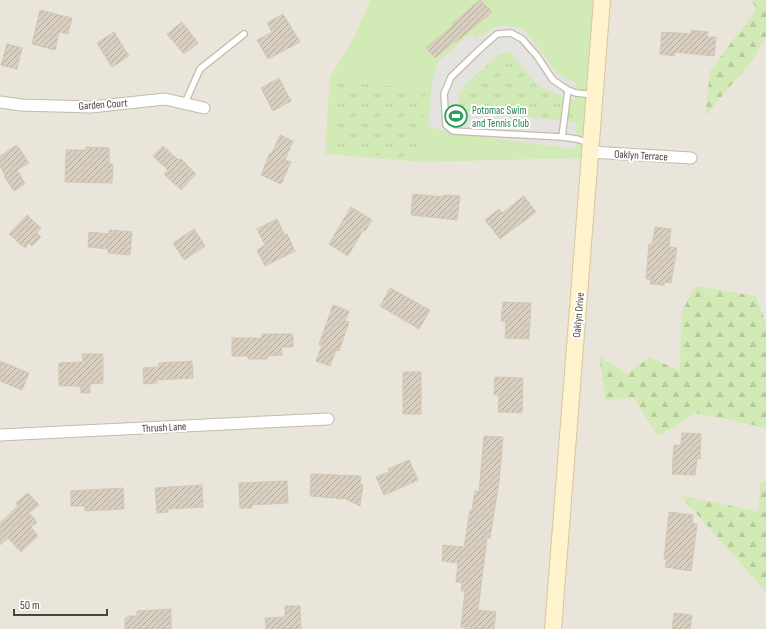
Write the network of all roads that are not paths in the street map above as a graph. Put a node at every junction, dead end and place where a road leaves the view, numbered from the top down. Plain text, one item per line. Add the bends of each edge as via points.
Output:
1 (602, 0) edge
2 (244, 34) dead end
3 (568, 90) junction
4 (595, 96) junction
5 (0, 102) edge
6 (185, 103) junction
7 (204, 108) dead end
8 (562, 137) junction
9 (591, 148) junction
10 (691, 158) dead end
11 (328, 419) dead end
12 (0, 435) edge
13 (553, 629) edge

1 - 4 street, Oaklyn Drive
2 - 6 lane via 200,69
3 - 4 lane
3 - 8 lane
3 - 8 lane via 553,80 537,56 522,39 511,32 497,34 478,50 451,77 444,94 446,125 452,131
4 - 9 street, Oaklyn Drive
5 - 6 street, Garden Court via 91,107 165,99
6 - 7 street, Garden Court
8 - 9 lane via 577,139
9 - 10 street, Oaklyn Terrace
9 - 13 street, Oaklyn Drive
11 - 12 street, Thrush Lane

